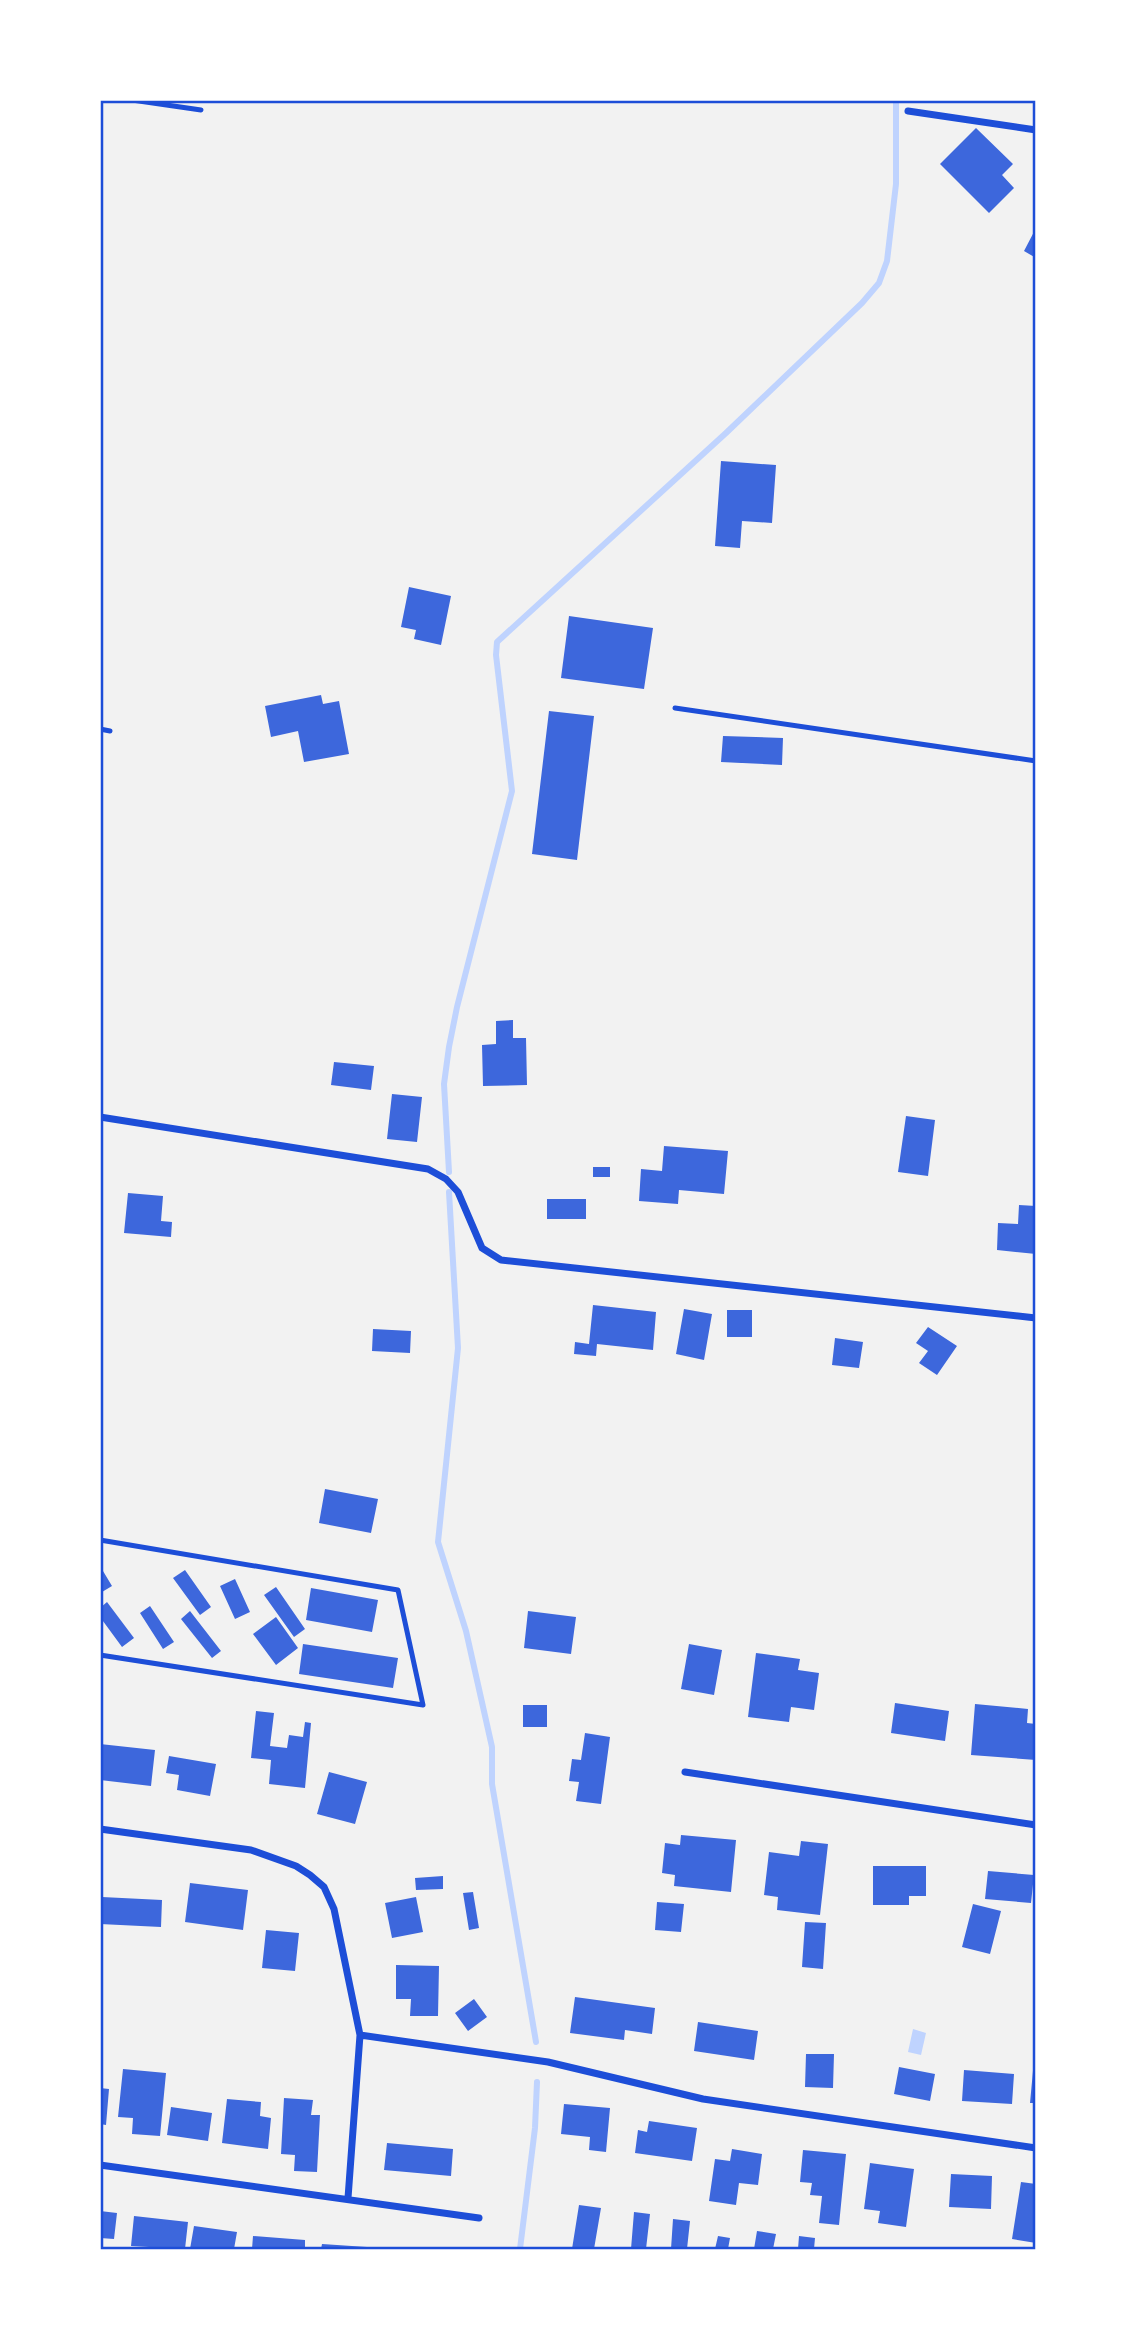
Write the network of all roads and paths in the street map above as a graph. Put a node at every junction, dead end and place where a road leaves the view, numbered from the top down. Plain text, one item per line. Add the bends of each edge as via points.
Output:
1 (132, 100) edge
2 (201, 110) dead end
3 (908, 111) dead end
4 (1036, 130) edge
5 (675, 708) dead end
6 (100, 729) edge
7 (110, 731) dead end
8 (1036, 761) edge
9 (100, 1117) edge
10 (1036, 1318) edge
11 (100, 1540) edge
12 (100, 1655) edge
13 (685, 1772) dead end
14 (1036, 1825) edge
15 (100, 1829) edge
16 (360, 2035) junction
17 (1036, 2148) edge
18 (100, 2165) edge
19 (348, 2198) junction
20 (479, 2218) dead end

1 - 2 lane
3 - 4 street
5 - 8 lane
6 - 7 lane
9 - 10 street via 428,1169 458,1192 482,1248 501,1260
11 - 12 lane via 398,1590 423,1705
13 - 14 street
15 - 16 street via 251,1850 310,1875 324,1887 334,1909
16 - 17 street via 548,2062 703,2099
16 - 19 street
18 - 19 street
19 - 20 street

